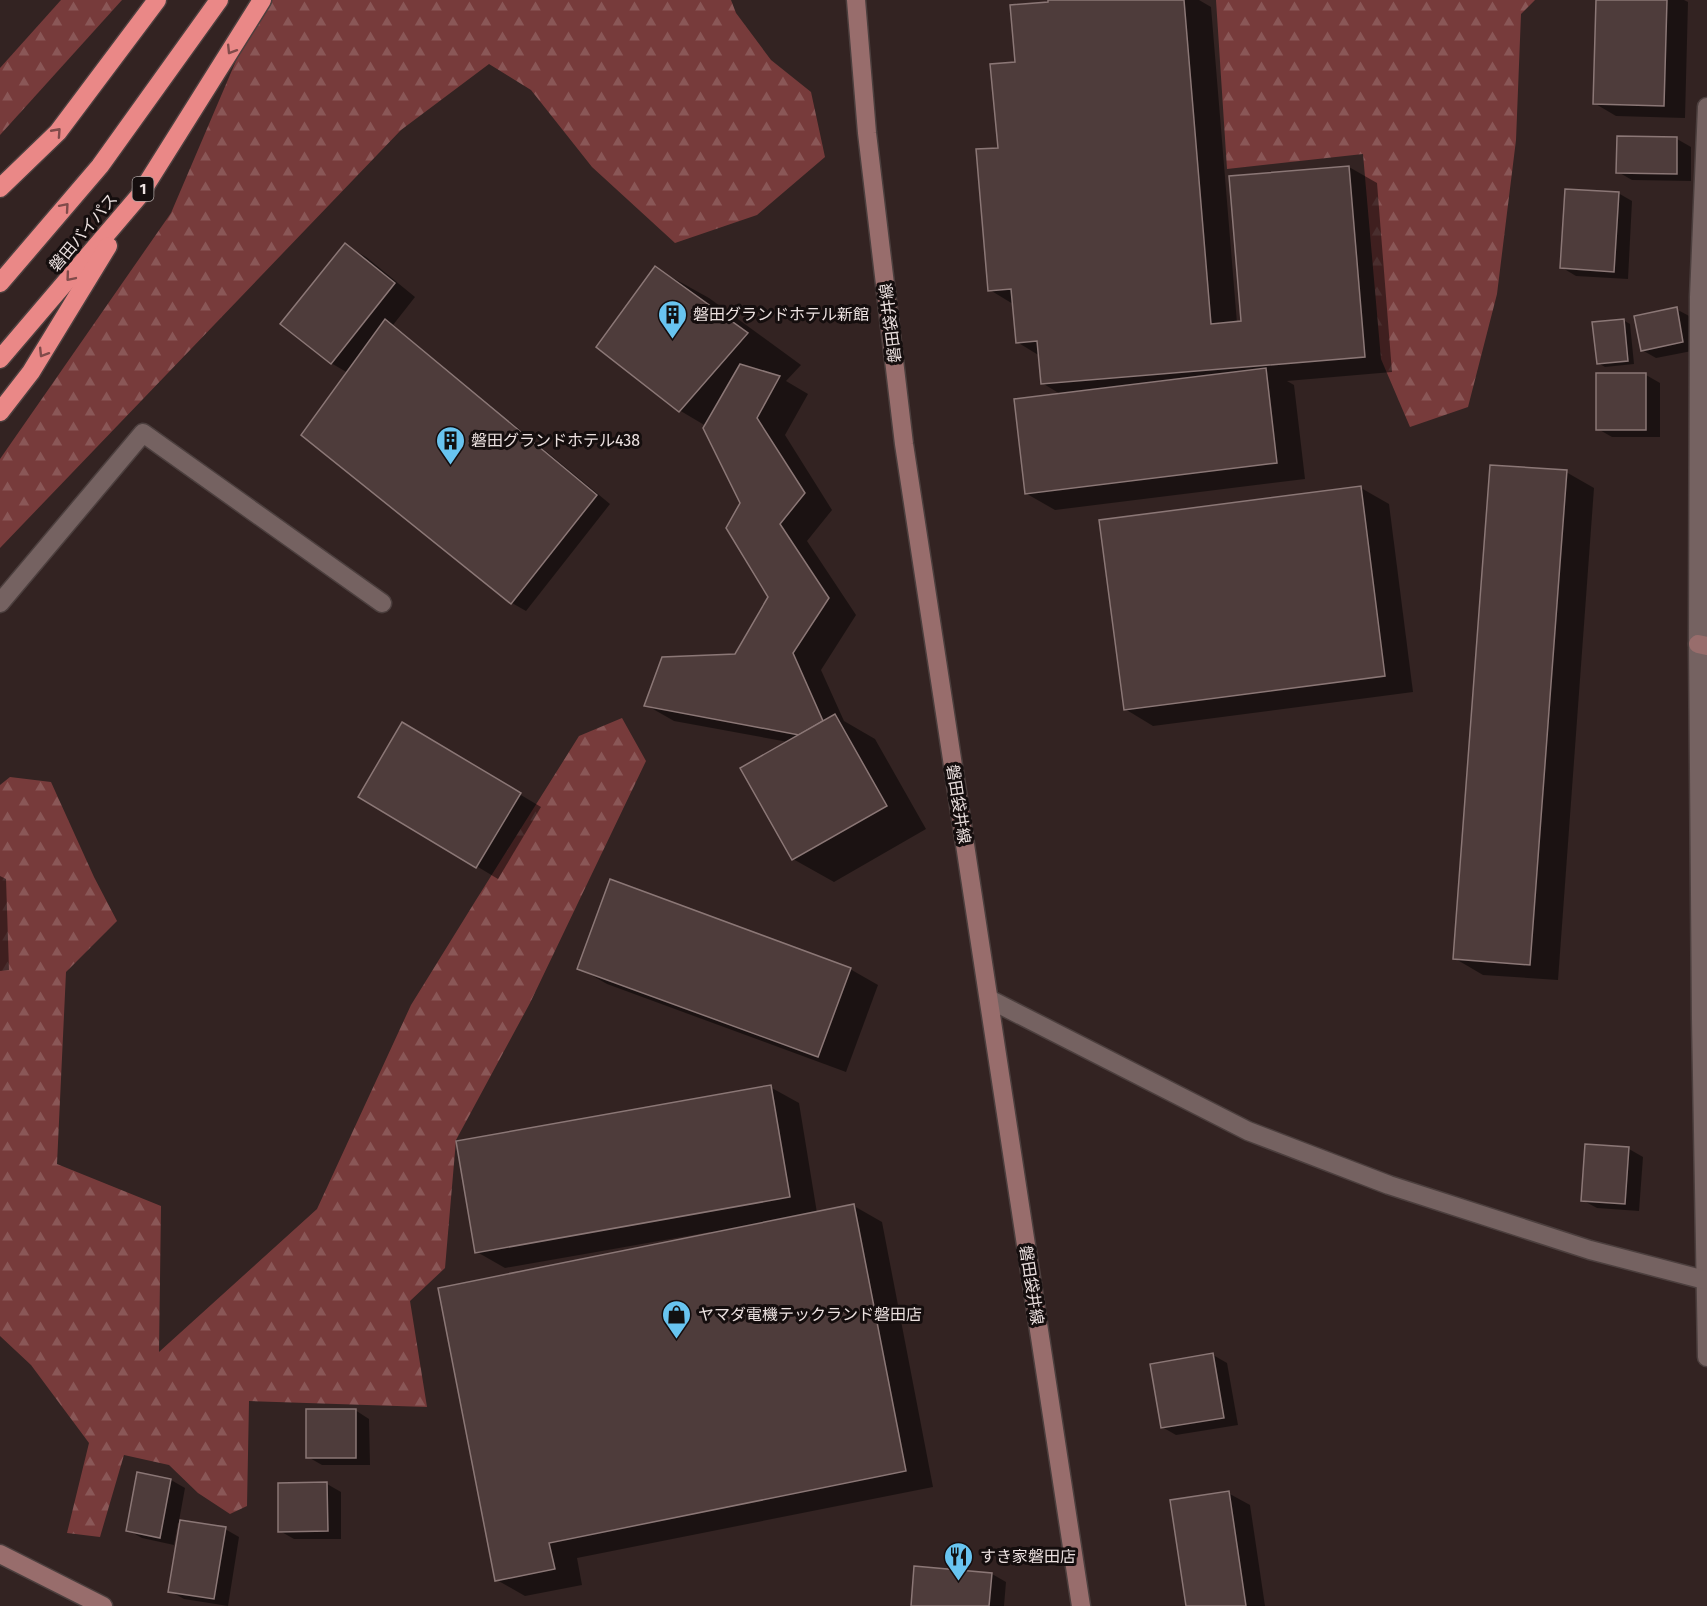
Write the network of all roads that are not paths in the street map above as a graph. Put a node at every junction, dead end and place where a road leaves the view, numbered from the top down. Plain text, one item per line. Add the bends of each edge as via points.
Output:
1 (157, 0) edge
2 (219, 0) edge
3 (262, 0) edge
4 (856, 0) edge
5 (1707, 107) edge
6 (0, 188) edge
7 (139, 196) junction
8 (0, 283) edge
9 (1703, 297) edge
10 (0, 359) edge
11 (0, 412) edge
12 (0, 603) edge
13 (382, 603) dead end
14 (1703, 645) edge
15 (989, 999) junction
16 (1705, 1280) junction
17 (1707, 1357) edge
18 (0, 1554) edge
19 (103, 1606) edge
20 (1081, 1606) edge

6 -> 1 highway via 58,132
8 -> 2 highway, 磐田バイパス via 100,166
3 -> 7 highway, 磐田バイパス / 1
4 - 15 main road, 磐田袋井線 via 867,133 904,444
5 - 9 street
7 -> 10 highway, 磐田バイパス / 1
7 -> 11 highway via 31,372
9 - 14 street
12 - 13 street via 143,433
14 - 16 street
15 - 16 street via 1248,1131 1389,1185 1590,1250
15 - 20 main road, 磐田袋井線
16 - 17 street
18 - 19 main road

